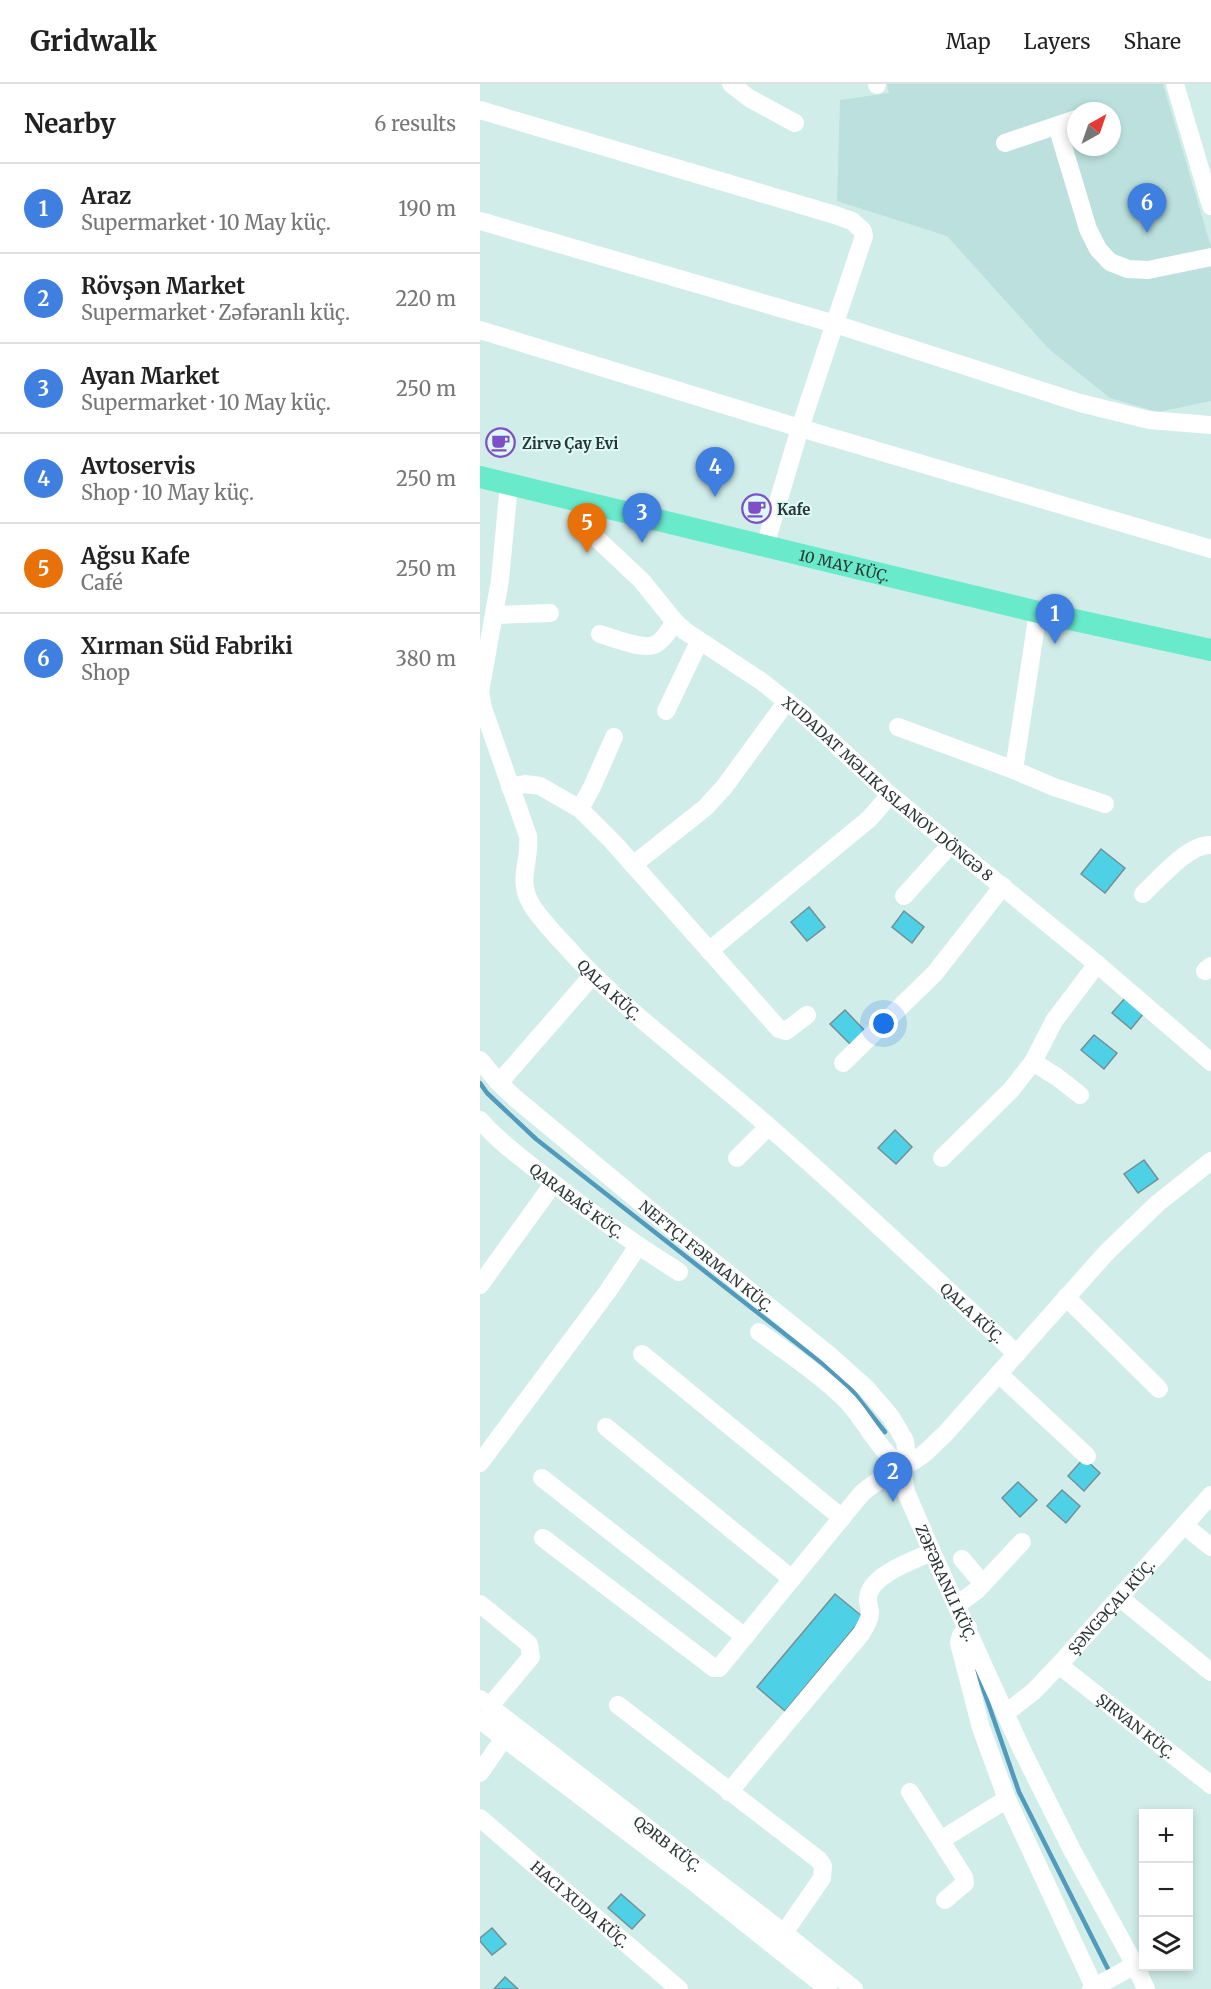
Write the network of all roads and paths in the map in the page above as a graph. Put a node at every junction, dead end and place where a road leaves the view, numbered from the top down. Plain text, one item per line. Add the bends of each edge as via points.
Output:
1 (731, 84) edge
2 (1175, 84) edge
3 (480, 110) edge
4 (1067, 122) edge
5 (795, 123) dead end
6 (1057, 126) junction
7 (1005, 143) dead end
8 (1211, 206) edge
9 (480, 221) edge
10 (1211, 257) edge
11 (835, 324) junction
12 (480, 330) edge
13 (1211, 425) edge
14 (800, 428) junction
15 (480, 477) edge
16 (509, 484) junction
17 (588, 504) junction
18 (765, 546) junction
19 (1211, 549) edge
20 (1038, 612) junction
21 (550, 613) dead end
22 (495, 615) junction
23 (675, 622) junction
24 (600, 634) dead end
25 (699, 642) junction
26 (1211, 651) edge
27 (787, 700) junction
28 (666, 711) dead end
29 (898, 727) dead end
30 (614, 737) dead end
31 (1014, 770) junction
32 (510, 787) junction
33 (890, 795) junction
34 (1105, 804) dead end
35 (580, 809) junction
36 (951, 844) junction
37 (1211, 845) edge
38 (633, 865) junction
39 (1003, 886) junction
40 (1143, 894) dead end
41 (904, 896) dead end
42 (709, 951) junction
43 (1096, 964) junction
44 (592, 976) junction
45 (807, 1015) dead end
46 (480, 1060) edge
47 (1033, 1062) junction
48 (1211, 1062) edge
49 (843, 1063) dead end
50 (499, 1083) junction
51 (1080, 1095) dead end
52 (480, 1120) edge
53 (768, 1127) junction
54 (737, 1158) dead end
55 (942, 1158) dead end
56 (1211, 1161) edge
57 (553, 1184) junction
58 (638, 1246) junction
59 (679, 1272) dead end
60 (480, 1285) edge
61 (1066, 1297) junction
62 (759, 1332) dead end
63 (642, 1354) dead end
64 (1017, 1354) junction
65 (999, 1374) junction
66 (1159, 1389) dead end
67 (606, 1427) dead end
68 (1087, 1456) dead end
69 (480, 1464) edge
70 (904, 1467) junction
71 (542, 1478) dead end
72 (1211, 1495) edge
73 (842, 1518) junction
74 (1184, 1525) junction
75 (543, 1538) dead end
76 (1022, 1542) dead end
77 (1211, 1547) edge
78 (932, 1552) junction
79 (962, 1559) dead end
80 (792, 1579) junction
81 (983, 1584) junction
82 (1120, 1598) junction
83 (480, 1604) edge
84 (957, 1605) junction
85 (968, 1627) junction
86 (745, 1637) junction
87 (1059, 1665) junction
88 (1211, 1672) edge
89 (618, 1705) dead end
90 (483, 1708) edge
91 (1006, 1713) junction
92 (504, 1738) junction
93 (480, 1773) edge
94 (1211, 1785) edge
95 (729, 1792) junction
96 (910, 1792) dead end
97 (1006, 1799) junction
98 (480, 1818) edge
99 (940, 1840) junction
100 (945, 1900) dead end
101 (784, 1933) junction
102 (1135, 1965) junction
103 (1093, 1988) edge
104 (679, 1989) edge
105 (828, 1989) edge
106 (854, 1989) edge
107 (1146, 1989) edge

1 - 5 street
2 - 8 street
3 - 11 street via 852,221 864,236
4 - 6 street
6 - 7 street
6 - 10 street via 1088,229 1110,262 1128,269 1148,270
9 - 11 street
11 - 13 street via 1080,403 1149,420
11 - 14 street
12 - 14 street
14 - 18 street
14 - 19 street
15 - 16 main road, 10 MAY KÜÇ.
16 - 17 main road, 10 MAY KÜÇ.
16 - 22 street, QALA KÜÇ.
17 - 18 main road, 10 MAY KÜÇ.
17 - 23 street, XUDADAT MƏLIKASLANOV DÖNGƏ 8 via 586,526 590,532 642,581
18 - 20 main road, 10 MAY KÜÇ.
20 - 26 main road, 10 MAY KÜÇ.
20 - 31 street
21 - 22 street
22 - 32 street, QALA KÜÇ. via 480,692
23 - 24 street via 658,643 650,646
23 - 25 street, XUDADAT MƏLIKASLANOV DÖNGƏ 8
25 - 27 street, XUDADAT MƏLIKASLANOV DÖNGƏ 8
25 - 28 street
27 - 33 street, XUDADAT MƏLIKASLANOV DÖNGƏ 8
27 - 38 street via 706,807
29 - 31 street
30 - 35 street
31 - 34 street
32 - 35 street via 540,786
32 - 44 street, QALA KÜÇ. via 528,836 523,879 531,903
33 - 36 street, XUDADAT MƏLIKASLANOV DÖNGƏ 8
33 - 42 street via 869,819
35 - 38 street
36 - 39 street, XUDADAT MƏLIKASLANOV DÖNGƏ 8
36 - 41 street
37 - 40 street via 1188,854
38 - 42 street
39 - 43 street, XUDADAT MƏLIKASLANOV DÖNGƏ 8
39 - 49 street via 934,973
42 - 45 street via 779,1029 786,1031
43 - 47 street via 1054,1021
43 - 48 street, XUDADAT MƏLIKASLANOV DÖNGƏ 8
44 - 50 street
44 - 53 street, QALA KÜÇ.
46 - 50 street, NEFTÇI FƏRMAN KÜÇ.
47 - 51 street
47 - 55 street via 1011,1090
50 - 70 street, NEFTÇI FƏRMAN KÜÇ. via 866,1388 901,1431 906,1449
52 - 57 street, QARABAĞ KÜÇ.
53 - 54 street
53 - 64 street, QALA KÜÇ.
56 - 61 street via 1158,1203
57 - 58 street, QARABAĞ KÜÇ.
57 - 60 street
58 - 59 street, QARABAĞ KÜÇ.
58 - 69 street
61 - 64 street
61 - 66 street
62 - 70 street via 830,1385 892,1459
63 - 73 street
64 - 65 street
65 - 68 street
65 - 70 street via 945,1434
67 - 80 street
70 - 73 street via 862,1493
70 - 78 street, NEFTÇI FƏRMAN KÜÇ. via 906,1491
71 - 86 street
72 - 74 street, ŞƏNGƏÇAL KÜÇ.
73 - 80 street
74 - 77 street
74 - 82 street, ŞƏNGƏÇAL KÜÇ.
75 - 86 street via 714,1668 723,1665
76 - 81 street
78 - 84 street, NEFTÇI FƏRMAN KÜÇ.
78 - 95 street via 891,1571 872,1587 867,1598 868,1620 861,1634
79 - 81 street
80 - 86 street
81 - 84 street
82 - 87 street, ŞƏNGƏÇAL KÜÇ.
82 - 88 street
83 - 90 street via 529,1644 531,1650 531,1657
84 - 85 street, NEFTÇI FƏRMAN KÜÇ.
85 - 91 street, NEFTÇI FƏRMAN KÜÇ.
85 - 97 street via 959,1643 961,1656
87 - 91 street, ŞƏNGƏÇAL KÜÇ.
87 - 94 street, ŞIRVAN KÜÇ.
89 - 95 street
90 - 92 street, QƏRB KÜÇ.
90 - 101 street, QƏRB KÜÇ.
91 - 102 street, NEFTÇI FƏRMAN KÜÇ. via 1072,1850
92 - 93 street
92 - 105 street, QƏRB KÜÇ.
95 - 101 street via 823,1866 822,1878
96 - 99 street
97 - 99 street
97 - 103 street
98 - 104 street
99 - 100 street via 965,1883
101 - 106 street, QƏRB KÜÇ.
102 - 103 street
102 - 107 street, NEFTÇI FƏRMAN KÜÇ.

